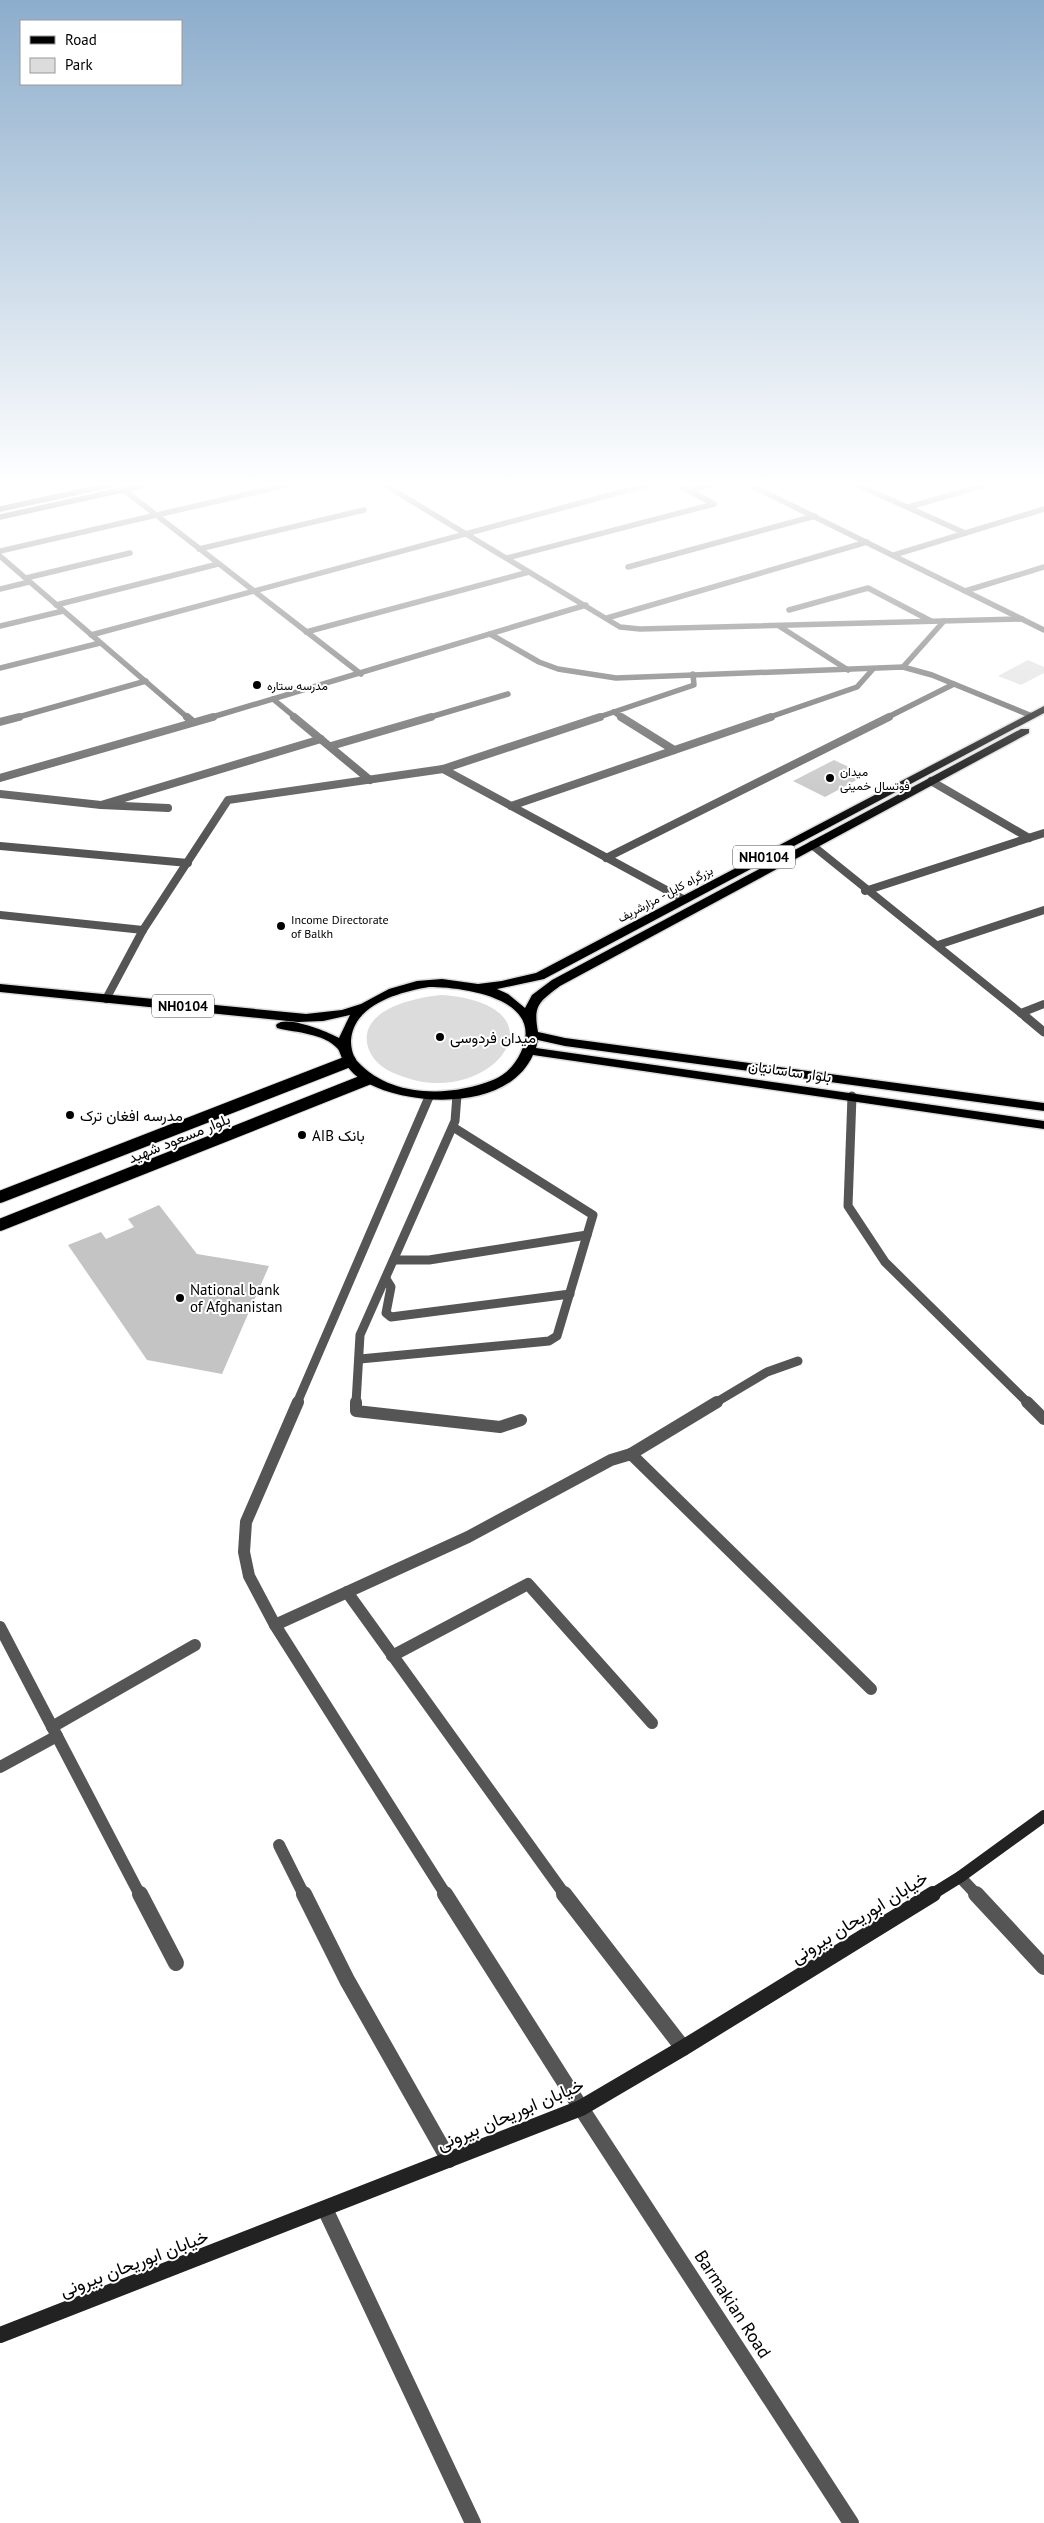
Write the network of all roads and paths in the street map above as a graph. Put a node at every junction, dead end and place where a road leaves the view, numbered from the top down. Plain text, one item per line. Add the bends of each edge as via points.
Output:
1 (50, 600) edge
2 (77, 600) edge
3 (222, 600) edge
4 (265, 600) edge
5 (426, 600) edge
6 (577, 600) edge
7 (669, 600) edge
8 (826, 600) edge
9 (891, 600) edge
10 (983, 600) edge
11 (56, 605) junction
12 (586, 605) junction
13 (789, 610) dead end
14 (63, 611) junction
15 (607, 618) junction
16 (1022, 619) junction
17 (932, 621) junction
18 (944, 621) junction
19 (0, 626) edge
20 (779, 626) junction
21 (1044, 630) edge
22 (306, 632) junction
23 (490, 634) junction
24 (91, 635) junction
25 (100, 643) junction
26 (903, 667) junction
27 (0, 668) edge
28 (872, 669) junction
29 (848, 670) junction
30 (361, 674) junction
31 (693, 674) junction
32 (146, 681) junction
33 (954, 684) junction
34 (508, 694) dead end
35 (273, 699) junction
36 (1044, 709) edge
37 (614, 712) junction
38 (1032, 716) junction
39 (1044, 721) edge
40 (0, 722) edge
41 (193, 722) junction
42 (321, 739) junction
43 (332, 746) junction
44 (674, 750) junction
45 (443, 769) junction
46 (0, 778) edge
47 (370, 780) junction
48 (931, 781) junction
49 (0, 794) edge
50 (101, 805) junction
51 (511, 806) junction
52 (168, 808) dead end
53 (1044, 833) edge
54 (1030, 838) junction
55 (812, 845) junction
56 (0, 846) edge
57 (606, 858) junction
58 (188, 863) junction
59 (865, 891) junction
60 (683, 899) junction
61 (1044, 910) edge
62 (0, 916) edge
63 (144, 930) junction
64 (938, 945) junction
65 (479, 987) junction
66 (0, 988) edge
67 (0, 996) edge
68 (106, 998) junction
69 (1044, 1004) edge
70 (364, 1006) junction
71 (208, 1013) junction
72 (1021, 1013) junction
73 (528, 1020) junction
74 (1044, 1032) edge
75 (533, 1035) junction
76 (530, 1051) junction
77 (348, 1054) junction
78 (368, 1079) junction
79 (457, 1095) junction
80 (852, 1096) junction
81 (429, 1097) junction
82 (1044, 1107) edge
83 (1044, 1125) edge
84 (453, 1127) junction
85 (0, 1197) edge
86 (0, 1225) edge
87 (587, 1235) junction
88 (394, 1260) junction
89 (386, 1279) junction
90 (570, 1294) junction
91 (360, 1359) junction
92 (798, 1360) dead end
93 (1044, 1419) edge
94 (521, 1420) dead end
95 (630, 1454) junction
96 (347, 1592) junction
97 (275, 1625) junction
98 (0, 1627) edge
99 (194, 1645) dead end
100 (392, 1656) junction
101 (871, 1689) dead end
102 (652, 1723) dead end
103 (55, 1732) junction
104 (0, 1767) edge
105 (1044, 1816) edge
106 (279, 1845) dead end
107 (960, 1877) junction
108 (176, 1963) dead end
109 (1044, 1968) edge
110 (683, 2048) junction
111 (581, 2108) junction
112 (449, 2160) junction
113 (326, 2210) junction
114 (0, 2335) edge
115 (473, 2523) edge
116 (851, 2523) edge

1 - 11 street
2 - 11 street
3 - 24 street
4 - 22 street
5 - 22 street
6 - 12 street
7 - 15 street
8 - 13 street
9 - 17 street
10 - 16 street
11 - 14 street
12 - 15 street
12 - 23 street
14 - 19 street
14 - 24 street
15 - 20 street via 620,627 631,629
16 - 18 street
16 - 21 street
17 - 18 street
17 - 20 street
18 - 26 street
20 - 29 street
22 - 30 street
23 - 30 street
23 - 31 street via 558,670 616,678
24 - 25 street
25 - 27 street
25 - 32 street
26 - 28 street
26 - 33 street
28 - 29 street
28 - 44 street via 858,686
29 - 31 street
30 - 35 street
31 - 37 street via 694,685
32 - 40 street
32 - 41 street
33 - 38 street
33 - 57 street
34 - 43 street
35 - 41 street
35 - 42 street
36 - 38 highway, بزرگراه کابل - مزارشریف / NH0104
37 - 44 street
37 - 45 street
38 - 60 highway, بزرگراه کابل - مزارشریف / NH0104
39 - 48 highway, بزرگراه کابل - مزارشریف / NH0104
41 - 46 street
42 - 43 street
42 - 50 street
43 - 47 street
44 - 51 street
45 - 47 street
45 - 51 street
47 - 58 street via 228,800
48 - 54 street
48 - 55 highway, بزرگراه کابل - مزارشریف / NH0104
49 - 50 street
50 - 52 street
51 - 57 street
53 - 54 street
54 - 59 street
55 - 59 street
55 - 73 highway, بزرگراه کابل - مزارشریف / NH0104 via 556,983 539,995 530,1007
56 - 58 street
57 - 60 street
58 - 63 street
59 - 64 street
60 - 65 highway, بزرگراه کابل - مزارشریف / NH0104 via 540,976
61 - 64 street
62 - 63 street
63 - 68 street
64 - 72 street
65 - 70 highway, NH0104 via 446,983 405,987
65 - 73 highway, NH0104 via 517,1006
66 - 68 highway, NH0104
67 - 71 highway, NH0104
68 - 71 highway, NH0104
69 - 72 street
70 - 71 highway, NH0104 via 317,1019
70 - 77 highway, NH0104 via 352,1019 346,1034
71 - 77 highway, NH0104 via 315,1031 330,1037
72 - 74 street
73 - 75 highway, NH0104
75 - 76 highway, NH0104
75 - 82 highway, بلوار ساسانیان
76 - 79 highway, NH0104 via 517,1069 496,1084
76 - 80 highway, بلوار ساسانیان
77 - 78 highway, NH0104
77 - 85 main road, بلوار مسعود شهید
78 - 81 highway, NH0104 via 396,1091
78 - 86 main road, بلوار مسعود شهید
79 - 81 highway, NH0104
79 - 84 street
80 - 83 highway, بلوار ساسانیان
80 - 93 street via 848,1206 885,1262
81 - 97 street, Barmakian Road via 246,1522 242,1542 243,1563 256,1594
84 - 87 street via 593,1216
84 - 88 street
87 - 88 street via 429,1260
87 - 90 street
88 - 89 street
89 - 90 street via 391,1287 386,1313 391,1317
89 - 91 street via 360,1335
90 - 91 street via 557,1336 549,1341
91 - 94 street via 356,1411 500,1427
92 - 95 street via 767,1372
95 - 96 street via 611,1460 468,1537
95 - 101 street
96 - 97 street
96 - 100 street
97 - 111 street, Barmakian Road
98 - 103 street
99 - 103 street
100 - 102 street via 528,1584
100 - 110 street via 563,1892
103 - 104 street
103 - 108 street
105 - 107 street, خیابان ابوریحان بیرونی
106 - 112 street via 347,1980
107 - 109 street
107 - 110 street, خیابان ابوریحان بیرونی
110 - 111 street, خیابان ابوریحان بیرونی
111 - 112 street, خیابان ابوریحان بیرونی
111 - 116 street, Barmakian Road
112 - 113 street, خیابان ابوریحان بیرونی
113 - 114 street, خیابان ابوریحان بیرونی
113 - 115 street

